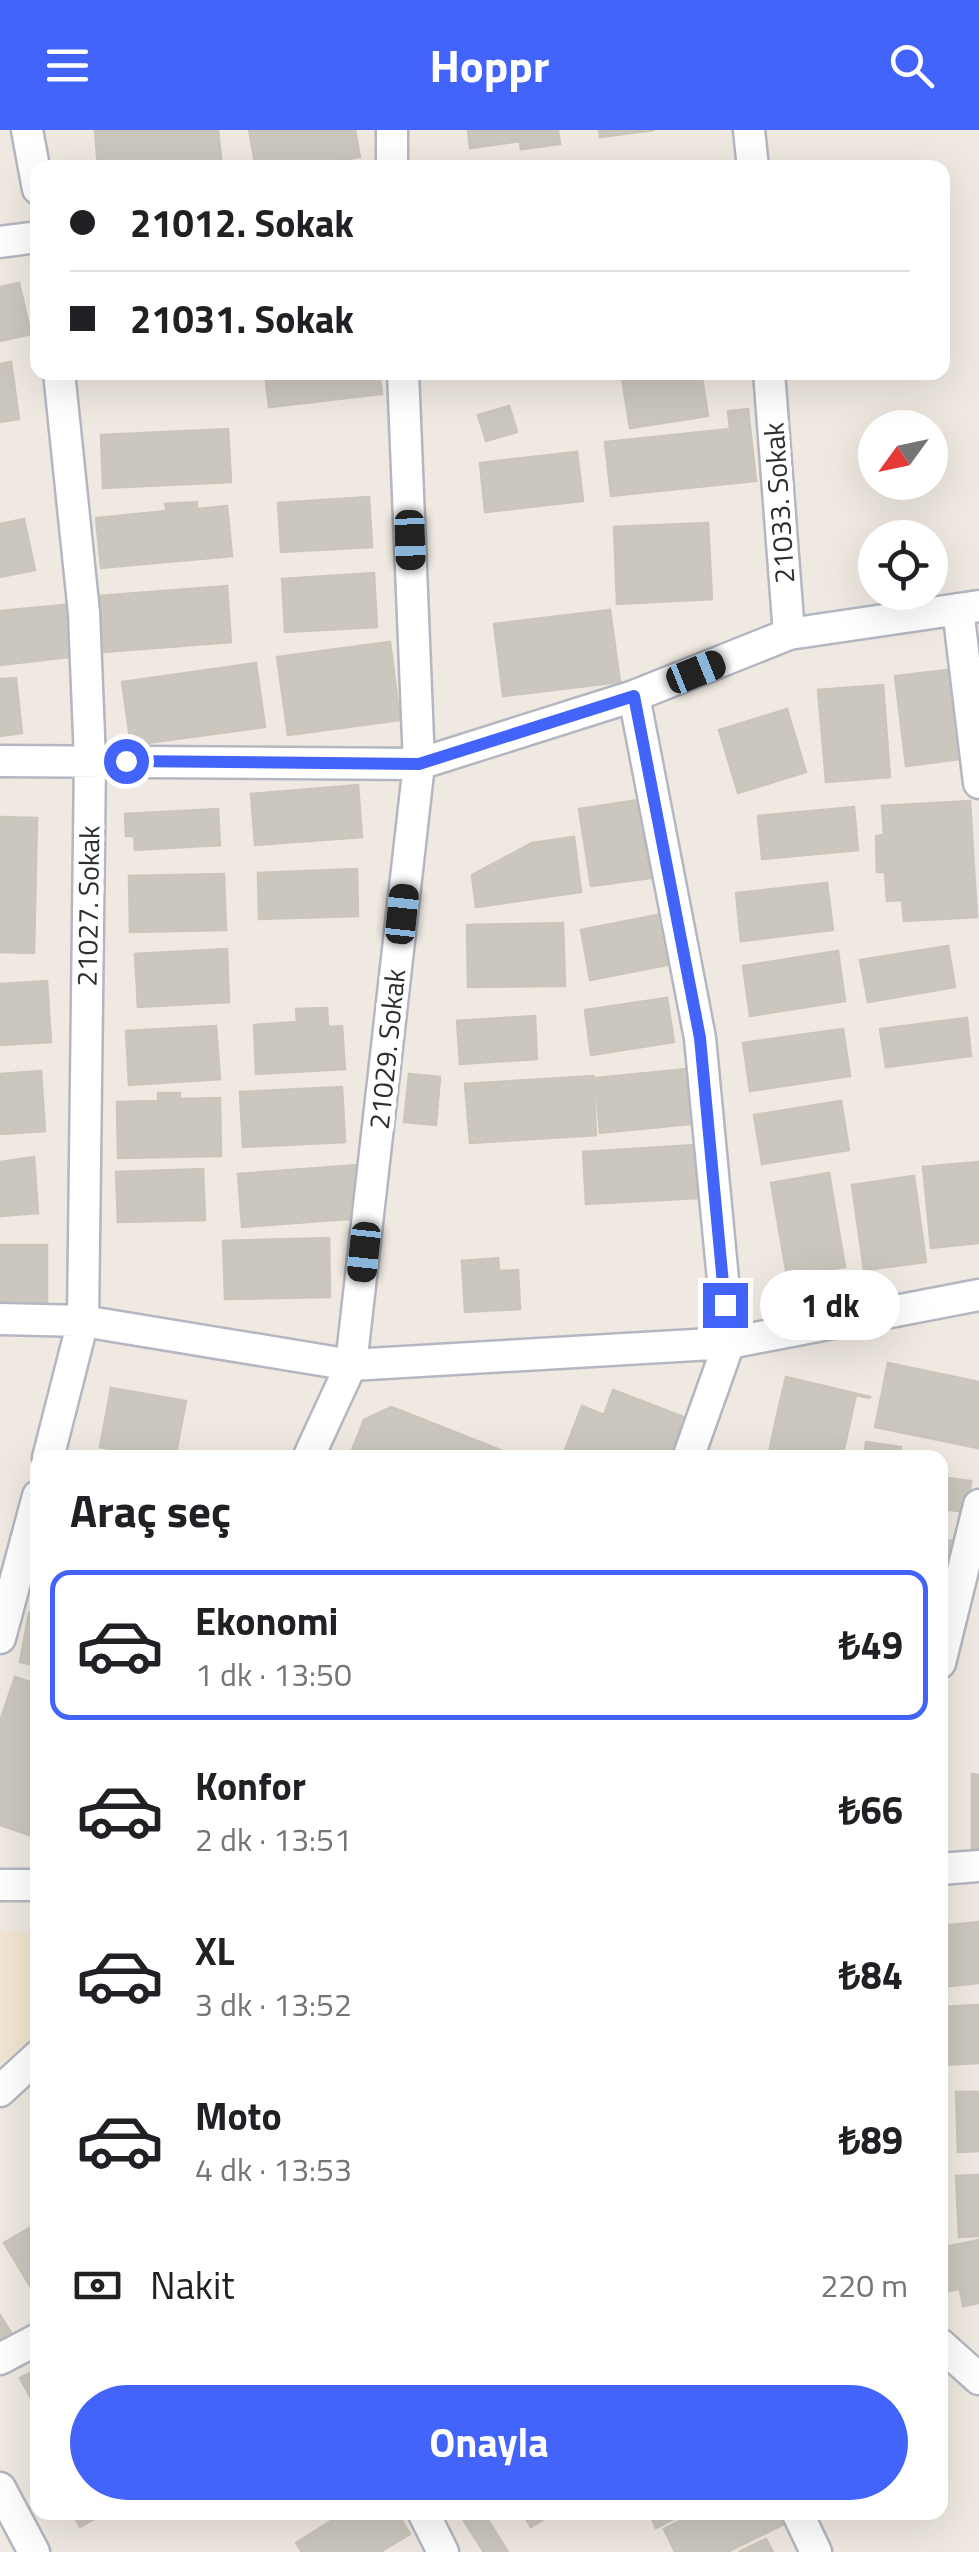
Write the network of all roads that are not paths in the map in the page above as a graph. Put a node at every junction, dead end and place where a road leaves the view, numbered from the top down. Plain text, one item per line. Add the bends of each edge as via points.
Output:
1 (27, 130) edge
2 (392, 130) edge
3 (748, 130) edge
4 (33, 160) edge
5 (392, 160) edge
6 (746, 160) edge
7 (30, 238) edge
8 (0, 242) edge
9 (61, 380) edge
10 (403, 380) edge
11 (770, 380) edge
12 (968, 607) edge
13 (789, 634) junction
14 (634, 696) junction
15 (0, 760) edge
16 (90, 760) junction
17 (419, 764) junction
18 (979, 783) edge
19 (979, 1295) edge
20 (0, 1319) edge
21 (83, 1321) junction
22 (729, 1343) junction
23 (351, 1365) junction
24 (50, 1450) edge
25 (312, 1450) edge
26 (691, 1450) edge
27 (979, 1504) edge
28 (30, 1526) edge
29 (948, 1630) edge
30 (0, 1638) edge
31 (979, 1866) edge
32 (948, 1868) edge
33 (0, 1885) edge
34 (30, 1885) edge
35 (30, 2063) edge
36 (0, 2091) edge
37 (30, 2343) edge
38 (948, 2351) edge
39 (0, 2359) edge
40 (979, 2380) edge
41 (0, 2488) edge
42 (427, 2520) edge
43 (801, 2520) edge
44 (34, 2552) edge
45 (443, 2552) edge
46 (816, 2552) edge

1 - 4 street
2 - 5 street
3 - 6 street
7 - 8 street
9 - 16 street, 21027. Sokak via 84,613
10 - 17 street, 21029. Sokak
11 - 13 street, 21033. Sokak
12 - 13 street
12 - 18 street
13 - 14 street
14 - 17 street
14 - 22 street via 700,1038
15 - 16 street
16 - 17 street
16 - 21 street, 21027. Sokak
17 - 23 street, 21029. Sokak
19 - 22 street
20 - 21 street
21 - 23 street
21 - 24 street, 21027. Sokak
22 - 23 street
22 - 26 street
23 - 25 street, 21029. Sokak
27 - 29 street
28 - 30 street
31 - 32 street
33 - 34 street
35 - 36 street
37 - 39 street
38 - 40 street
41 - 44 street
42 - 45 street
43 - 46 street

